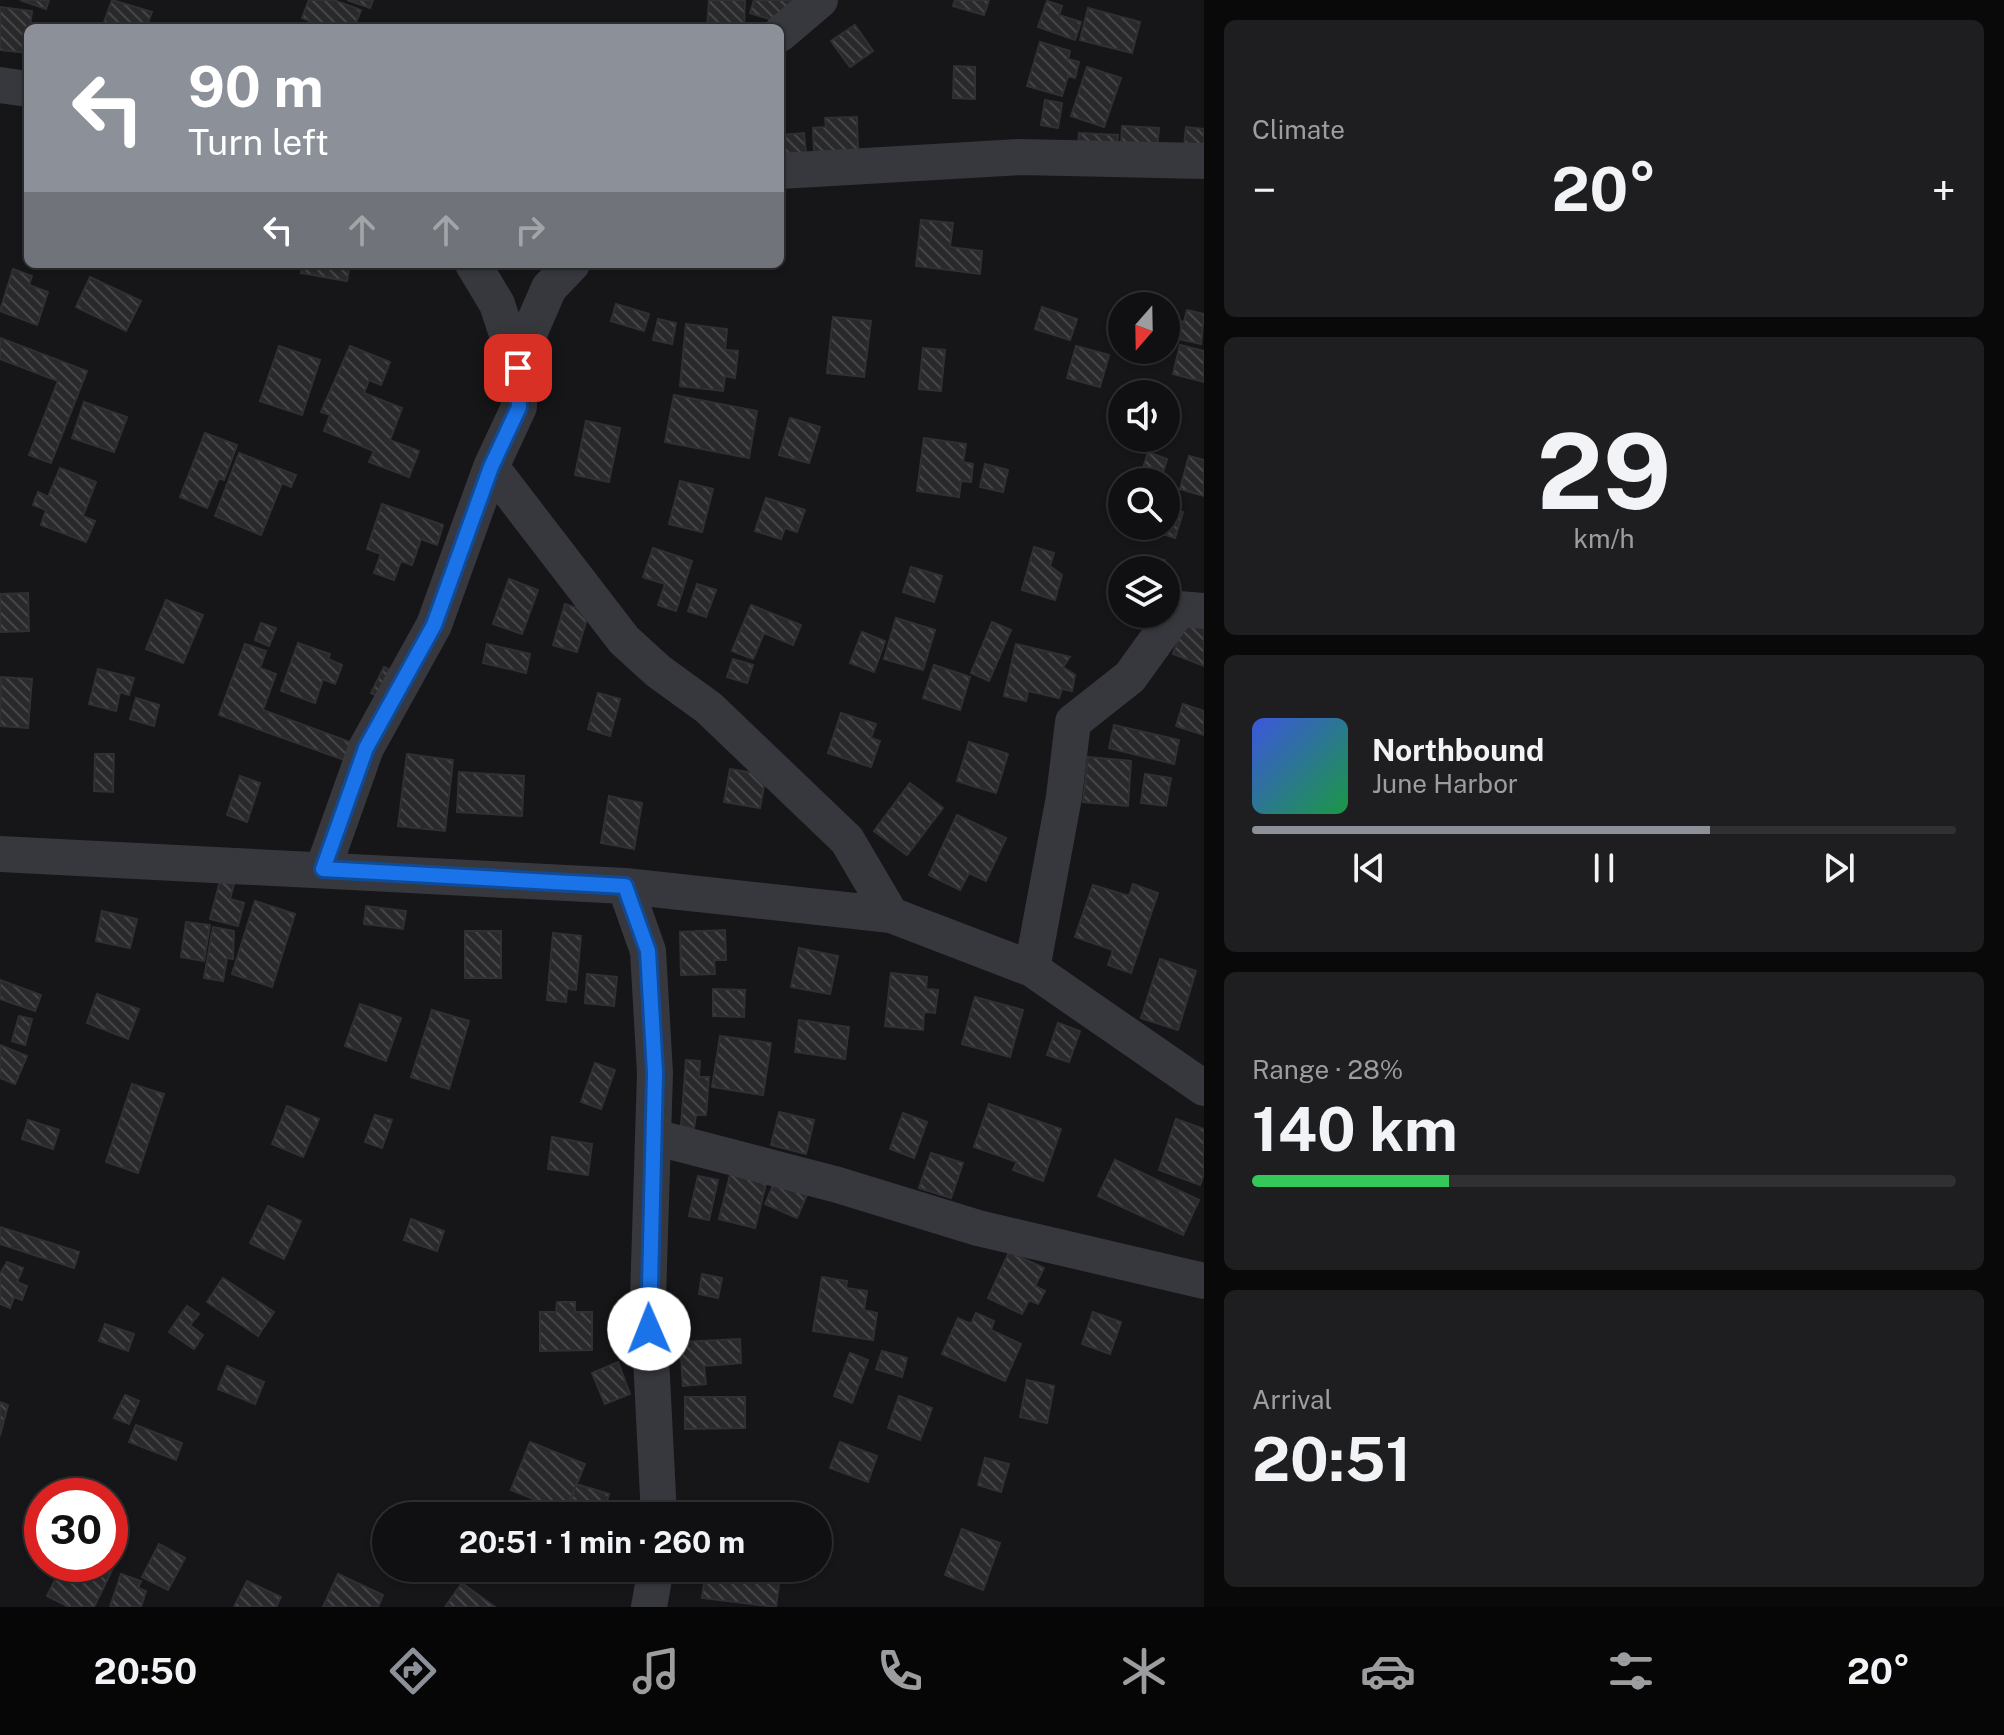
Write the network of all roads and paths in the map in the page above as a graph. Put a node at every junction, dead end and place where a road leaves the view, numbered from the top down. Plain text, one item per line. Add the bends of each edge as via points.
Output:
1 (820, 0) edge
2 (784, 31) edge
3 (0, 85) edge
4 (24, 88) edge
5 (1204, 161) edge
6 (784, 171) edge
7 (475, 268) edge
8 (568, 268) edge
9 (518, 368) junction
10 (491, 467) junction
11 (1204, 611) edge
12 (0, 854) edge
13 (323, 869) junction
14 (625, 886) junction
15 (891, 915) junction
16 (1032, 969) junction
17 (1204, 1088) edge
18 (654, 1137) junction
19 (1204, 1281) edge
20 (658, 1502) edge
21 (653, 1582) edge
22 (649, 1607) edge

1 - 2 street
3 - 4 street
5 - 6 street via 1020,157
7 - 9 street via 497,304
8 - 9 street via 549,288
9 - 10 street via 519,407
10 - 13 street via 434,625 366,748
10 - 15 street via 624,640 709,708 847,840
11 - 16 street via 1179,609 1130,677 1073,722
12 - 13 street
13 - 14 street
14 - 15 street
14 - 18 street via 648,951
15 - 16 street
16 - 17 street
18 - 19 street via 978,1228
18 - 20 street via 648,1298
21 - 22 street

